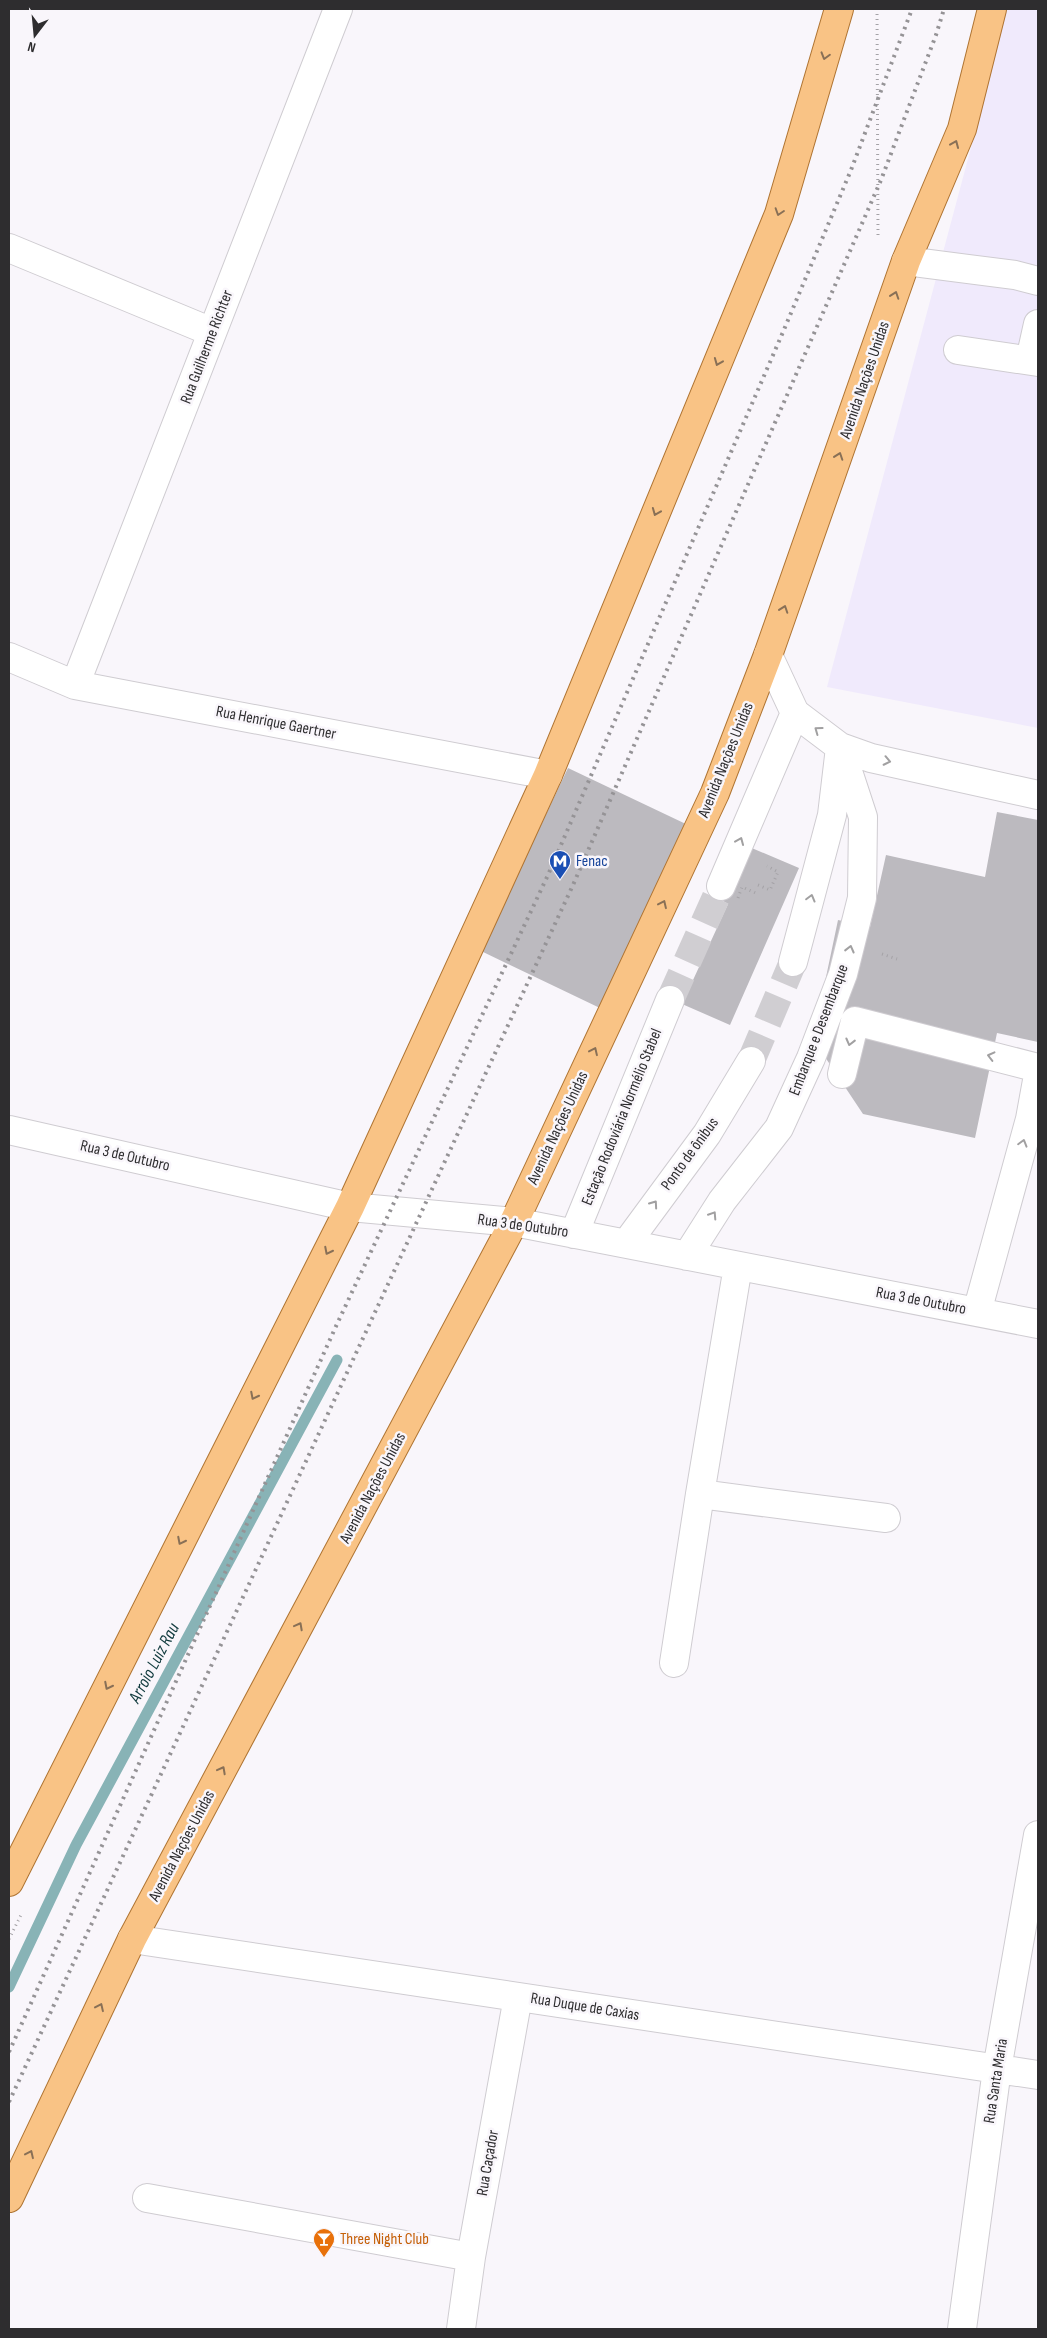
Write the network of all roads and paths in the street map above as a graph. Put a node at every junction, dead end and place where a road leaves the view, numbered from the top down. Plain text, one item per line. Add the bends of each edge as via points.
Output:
1 (338, 9) edge
2 (839, 9) edge
3 (877, 9) edge
4 (992, 9) edge
5 (878, 244) dead end
6 (9, 248) edge
7 (906, 261) junction
8 (1038, 281) edge
9 (1038, 324) edge
10 (212, 332) junction
11 (958, 350) dead end
12 (1034, 361) edge
13 (768, 655) junction
14 (9, 658) edge
15 (75, 685) junction
16 (795, 713) junction
17 (840, 747) junction
18 (548, 775) junction
19 (1038, 794) edge
20 (729, 892) joint
21 (758, 894) dead end
22 (793, 962) tunnel mouth
23 (670, 1000) tunnel mouth
24 (751, 1061) tunnel mouth
25 (1038, 1068) edge
26 (842, 1074) dead end
27 (1038, 1075) edge
28 (9, 1130) edge
29 (350, 1207) junction
30 (514, 1222) junction
31 (574, 1234) junction
32 (626, 1244) junction
33 (687, 1256) junction
34 (738, 1266) junction
35 (977, 1312) junction
36 (1038, 1324) edge
37 (700, 1494) junction
38 (886, 1518) dead end
39 (674, 1663) dead end
40 (1038, 1834) edge
41 (9, 1882) edge
42 (132, 1940) junction
43 (518, 1997) junction
44 (997, 2069) junction
45 (1038, 2075) edge
46 (9, 2198) edge
47 (147, 2198) dead end
48 (471, 2257) junction
49 (460, 2329) edge
50 (962, 2329) edge

1 - 10 street, Rua Guilherme Richter
2 -> 18 main road via 779,214
3 - 5 path
7 -> 4 main road, Avenida Nações Unidas via 962,129
6 - 10 street
7 - 8 street
13 -> 7 main road, Avenida Nações Unidas
9 - 12 street
10 - 15 street, Rua Guilherme Richter
11 - 12 street
13 - 16 street
30 -> 13 main road, Avenida Nações Unidas via 715,793
14 - 15 street, Rua Henrique Gaertner
15 - 18 street, Rua Henrique Gaertner
17 -> 16 street
20 -> 16 street
17 -> 19 street via 871,758
22 -> 17 street via 832,815
33 -> 17 street, Embarque e Desembarque via 722,1201 779,1128 812,1058 843,974 862,898 863,817
18 - 29 main road
20 - 21 path, bridge via 742,887
23 - 31 street, Estação Rodoviária Normélio Stabel
32 -> 24 street, Ponto de ônibus via 706,1134
25 -> 26 street via 855,1021
35 -> 27 street via 1030,1119
28 - 29 street, Rua 3 de Outubro
29 - 30 street, Rua 3 de Outubro
29 -> 41 main road
30 - 31 street, Rua 3 de Outubro
42 -> 30 main road, Avenida Nações Unidas
31 - 32 street, Rua 3 de Outubro
32 - 33 street, Rua 3 de Outubro
33 - 34 street, Rua 3 de Outubro
34 - 35 street, Rua 3 de Outubro
34 - 37 street
35 - 36 street, Rua 3 de Outubro
37 - 38 street
37 - 39 street
40 - 44 street, Rua Santa Maria
42 - 43 street, Rua Duque de Caxias
46 -> 42 main road, Avenida Nações Unidas
43 - 44 street, Rua Duque de Caxias
43 - 48 street, Rua Caçador
44 - 45 street, Rua Duque de Caxias
44 - 50 street, Rua Santa Maria
47 - 48 street
48 - 49 street, Rua Caçador

